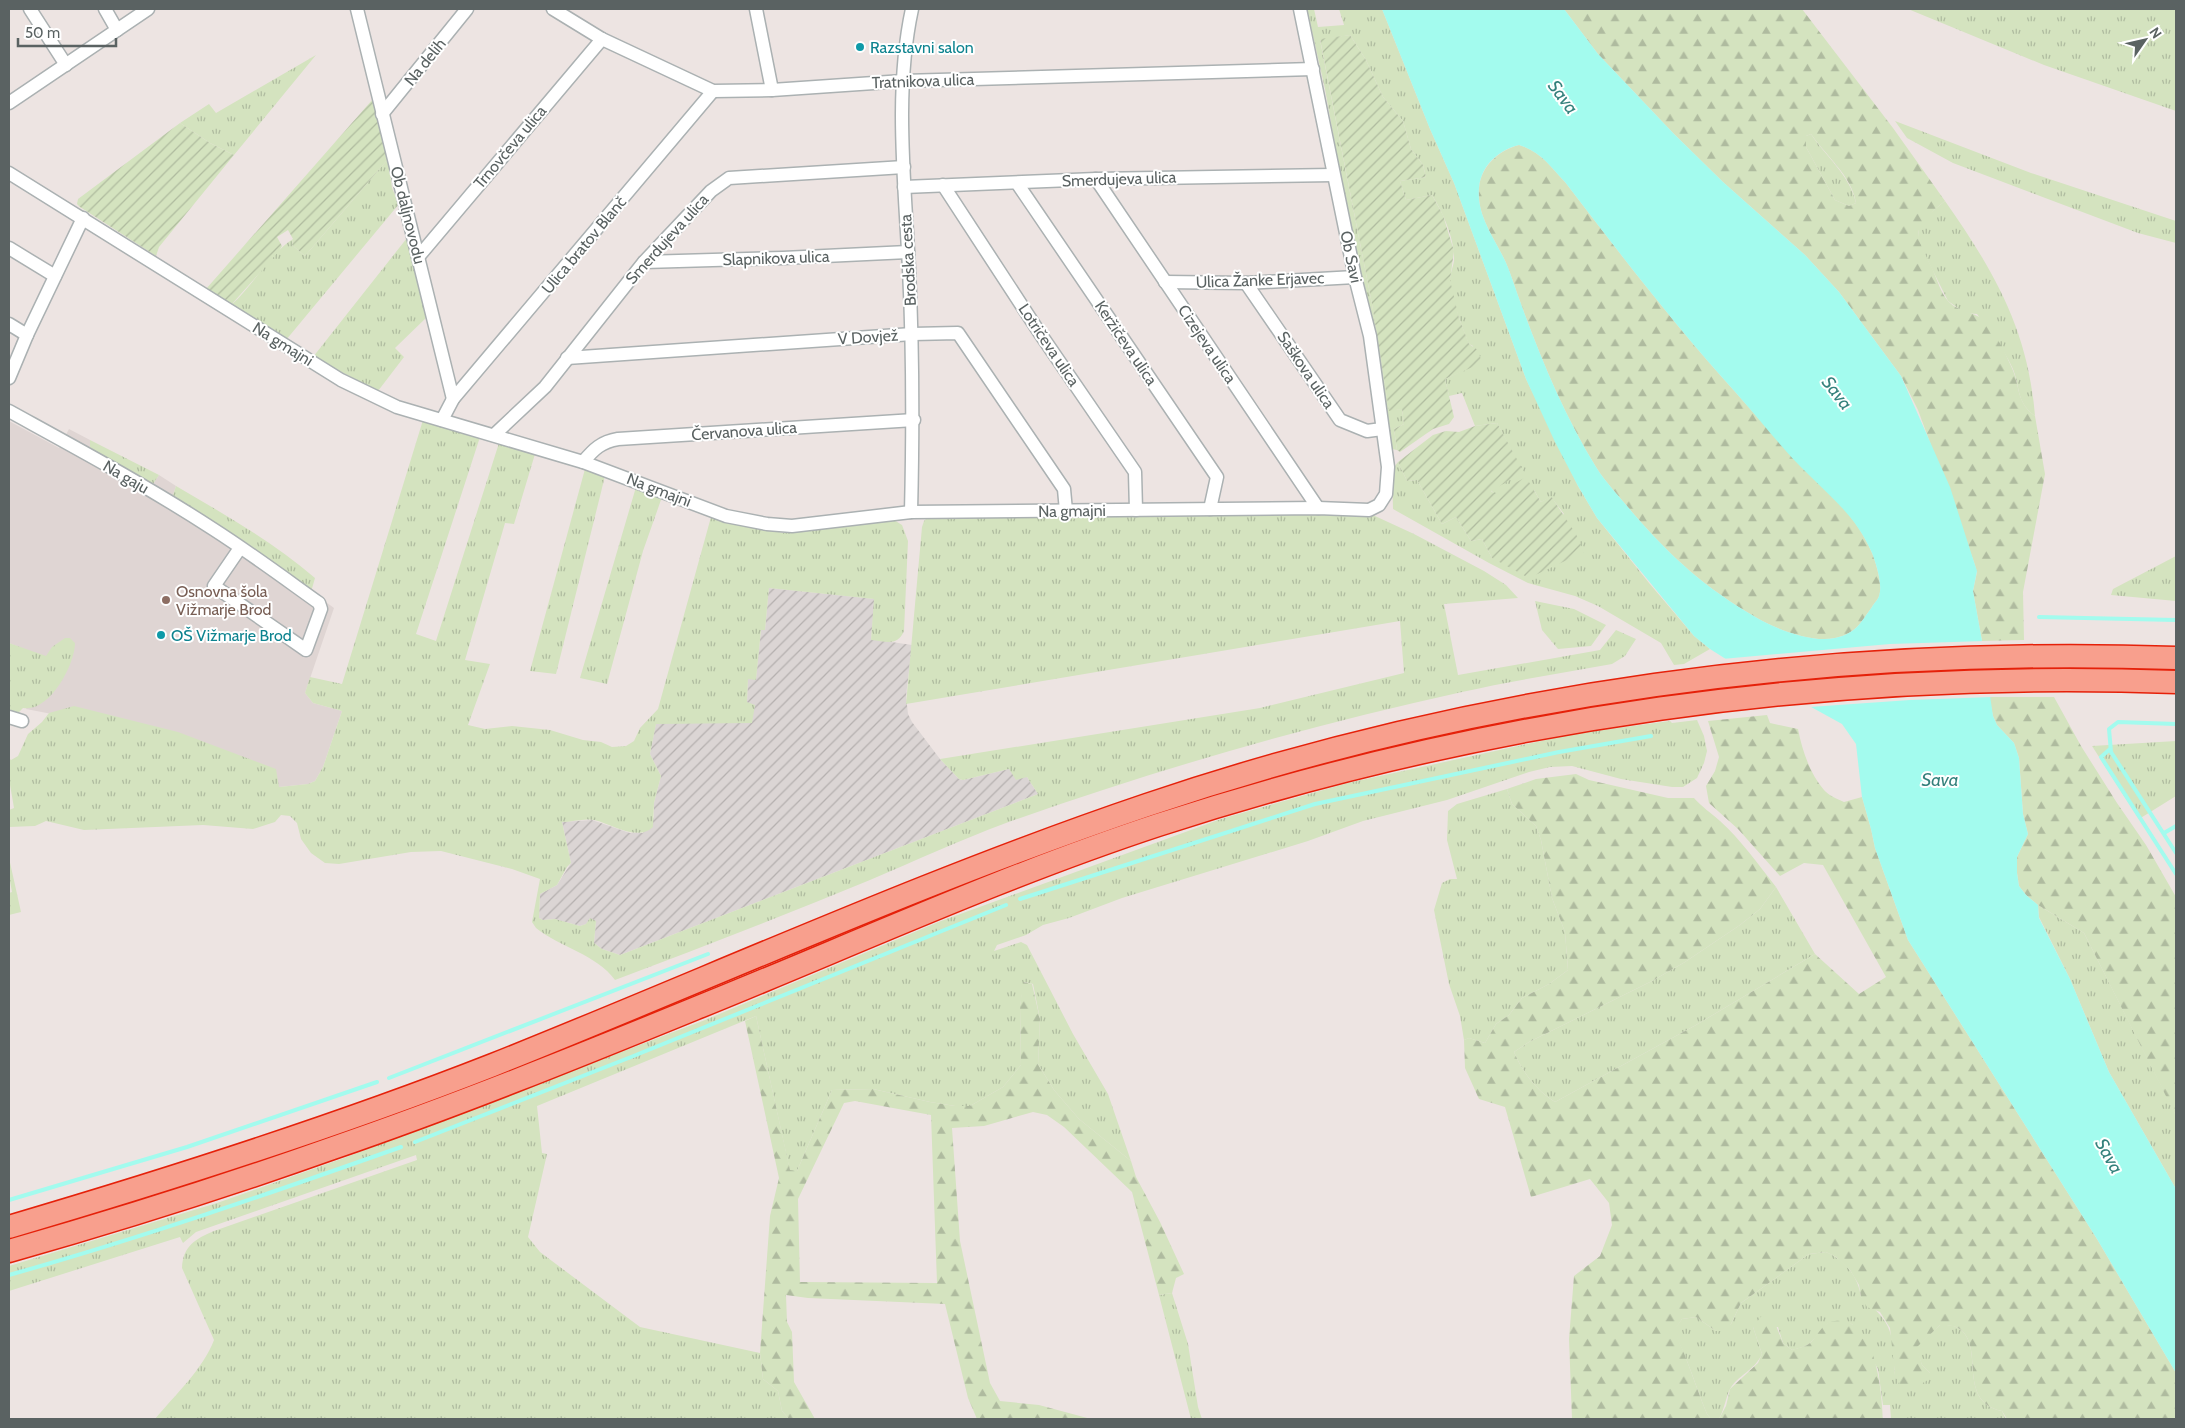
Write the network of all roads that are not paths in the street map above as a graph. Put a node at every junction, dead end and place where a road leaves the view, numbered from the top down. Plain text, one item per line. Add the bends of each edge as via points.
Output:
1 (30, 9) edge
2 (105, 9) edge
3 (148, 9) edge
4 (357, 9) edge
5 (467, 9) edge
6 (553, 9) edge
7 (756, 9) edge
8 (912, 9) edge
9 (1300, 9) edge
10 (117, 30) junction
11 (602, 39) junction
12 (66, 65) junction
13 (1313, 68) junction
14 (904, 81) junction
15 (772, 90) junction
16 (713, 91) junction
17 (11, 97) edge
18 (382, 114) junction
19 (904, 167) junction
20 (9, 173) edge
21 (1334, 174) junction
22 (1096, 179) junction
23 (1016, 182) junction
24 (943, 185) junction
25 (904, 187) junction
26 (83, 218) junction
27 (9, 248) edge
28 (908, 252) junction
29 (419, 256) junction
30 (644, 262) junction
31 (55, 276) junction
32 (1355, 277) junction
33 (1165, 282) junction
34 (1246, 283) junction
35 (9, 324) edge
36 (912, 334) junction
37 (27, 335) junction
38 (567, 358) junction
39 (9, 378) edge
40 (453, 399) junction
41 (9, 411) edge
42 (442, 420) junction
43 (914, 420) junction
44 (1382, 429) junction
45 (494, 435) junction
46 (583, 462) junction
47 (1379, 505) joint
48 (1318, 508) junction
49 (1210, 509) junction
50 (1136, 510) junction
51 (911, 512) junction
52 (1066, 512) junction
53 (240, 548) junction
54 (2176, 658) edge
55 (2176, 682) edge
56 (9, 717) edge
57 (22, 721) dead end
58 (9, 1227) edge
59 (9, 1251) edge

1 - 12 street
2 - 10 street
3 - 10 street
4 - 18 street, Ob daljnovodu
5 - 18 street, Na delih
6 - 11 street, Tratnikova ulica
7 - 15 street
8 - 14 street, Brodska cesta via 906,36
9 - 13 street, Ob Savi
10 - 12 street
11 - 16 street, Tratnikova ulica
11 - 29 street, Trnovčeva ulica
12 - 17 street
13 - 14 street, Tratnikova ulica
13 - 21 street, Ob Savi
14 - 15 street, Tratnikova ulica
14 - 19 street, Brodska cesta
15 - 16 street, Tratnikova ulica
16 - 40 street, Ulica bratov Blanč
18 - 29 street, Ob daljnovodu
19 - 25 street, Brodska cesta
19 - 30 street, Smerdujeva ulica via 729,178 712,191
20 - 26 street, Na gmajni
21 - 22 street, Smerdujeva ulica
21 - 32 street, Ob Savi
22 - 23 street, Smerdujeva ulica
22 - 33 street, Cizejeva ulica
23 - 24 street, Smerdujeva ulica
23 - 49 street, Keržičeva ulica via 1217,477
24 - 25 street, Smerdujeva ulica
24 - 50 street, Lotričeva ulica via 1135,472
25 - 28 street, Brodska cesta
26 - 31 street
26 - 42 street, Na gmajni via 341,380 397,407
27 - 31 street
28 - 30 street, Slapnikova ulica
28 - 36 street, Brodska cesta
29 - 40 street, Ob daljnovodu
30 - 38 street, Smerdujeva ulica
31 - 37 street
32 - 34 street, Ulica Žanke Erjavec
32 - 44 street, Ob Savi via 1370,336
33 - 34 street, Ulica Žanke Erjavec
33 - 48 street, Cizejeva ulica
34 - 44 street, Saškova ulica via 1340,420 1367,431
35 - 37 street
36 - 38 street, V Dovjež
36 - 43 street, Brodska cesta
36 - 52 street, V Dovjež via 958,333 1064,488
37 - 39 street
38 - 45 street, Smerdujeva ulica via 545,387
40 - 42 street
41 - 53 street, Na gaju via 129,478
42 - 45 street, Na gmajni
43 - 46 street, Červanova ulica via 612,440 596,447
43 - 51 street, Brodska cesta
44 - 47 street, Ob Savi via 1388,478 1386,494
45 - 46 street, Na gmajni
46 - 51 street, Na gmajni via 726,516 767,524 792,526
47 - 48 street, Na gmajni via 1369,510
48 - 49 street, Na gmajni
49 - 50 street, Na gmajni
50 - 52 street, Na gmajni
51 - 52 street, Na gmajni
53 - 53 street, Na gaju via 214,586 306,650 321,609 319,603
54 - 58 highway via 2044,656 1866,663 1671,682 1461,720 1291,761 1151,803 958,875 414,1095 212,1165
55 - 59 highway via 2058,679 1877,686 1683,705 1616,714 1452,746 1316,779 1158,825 935,908 698,1008 334,1148 206,1192
56 - 57 street

